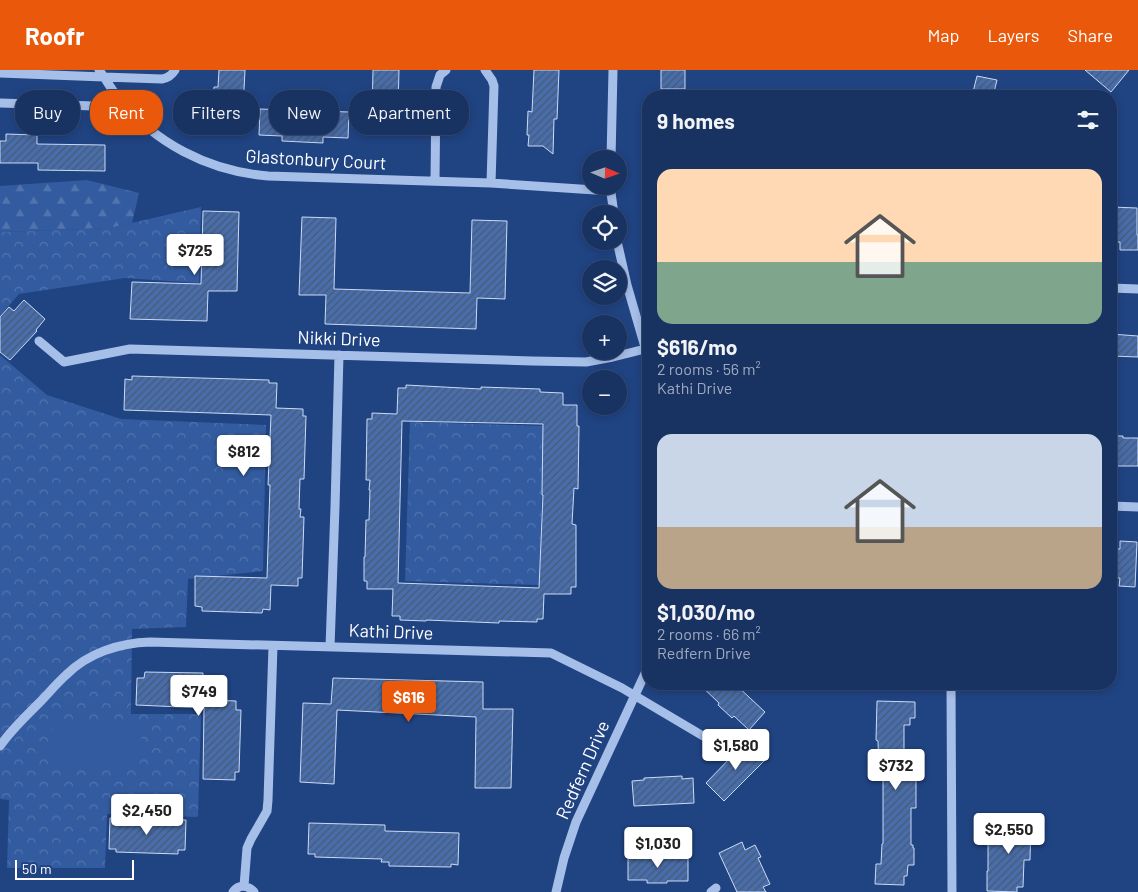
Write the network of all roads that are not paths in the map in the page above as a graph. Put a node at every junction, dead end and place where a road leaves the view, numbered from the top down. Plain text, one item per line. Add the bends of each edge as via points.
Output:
1 (175, 70) edge
2 (446, 70) edge
3 (485, 70) edge
4 (613, 70) edge
5 (0, 74) edge
6 (102, 74) edge
7 (112, 90) edge
8 (0, 103) edge
9 (90, 106) edge
10 (157, 135) edge
11 (611, 150) edge
12 (435, 181) junction
13 (491, 183) junction
14 (582, 187) edge
15 (620, 250) edge
16 (1117, 288) edge
17 (1138, 289) edge
18 (642, 338) edge
19 (39, 341) dead end
20 (642, 350) edge
21 (338, 355) junction
22 (1117, 506) edge
23 (1138, 507) edge
24 (273, 646) junction
25 (330, 647) junction
26 (642, 680) edge
27 (951, 690) edge
28 (635, 695) junction
29 (703, 736) dead end
30 (0, 746) edge
31 (244, 886) junction
32 (233, 892) edge
33 (254, 892) edge
34 (556, 892) edge
35 (952, 892) edge

1 - 6 street via 162,79
2 - 12 street via 440,75 436,87
3 - 13 street via 494,86
4 - 11 street
5 - 6 street
6 - 7 street, Glastonbury Court
8 - 9 street
10 - 12 street, Glastonbury Court via 203,161 233,171 268,176
12 - 13 street, Glastonbury Court
13 - 14 street, Glastonbury Court
15 - 18 street
16 - 17 street
19 - 21 street, Nikki Drive via 64,362 130,349
20 - 21 street, Nikki Drive via 586,362
21 - 25 street
22 - 23 street
24 - 25 street, Kathi Drive
24 - 30 street, Kathi Drive via 150,642 107,650 66,674
24 - 31 street via 267,811 247,848
25 - 28 street, Kathi Drive via 551,653
26 - 28 street, Redfern Drive
27 - 35 street
28 - 29 street, Kathi Drive
28 - 34 street, Redfern Drive via 576,822
31 - 32 street
31 - 33 street

